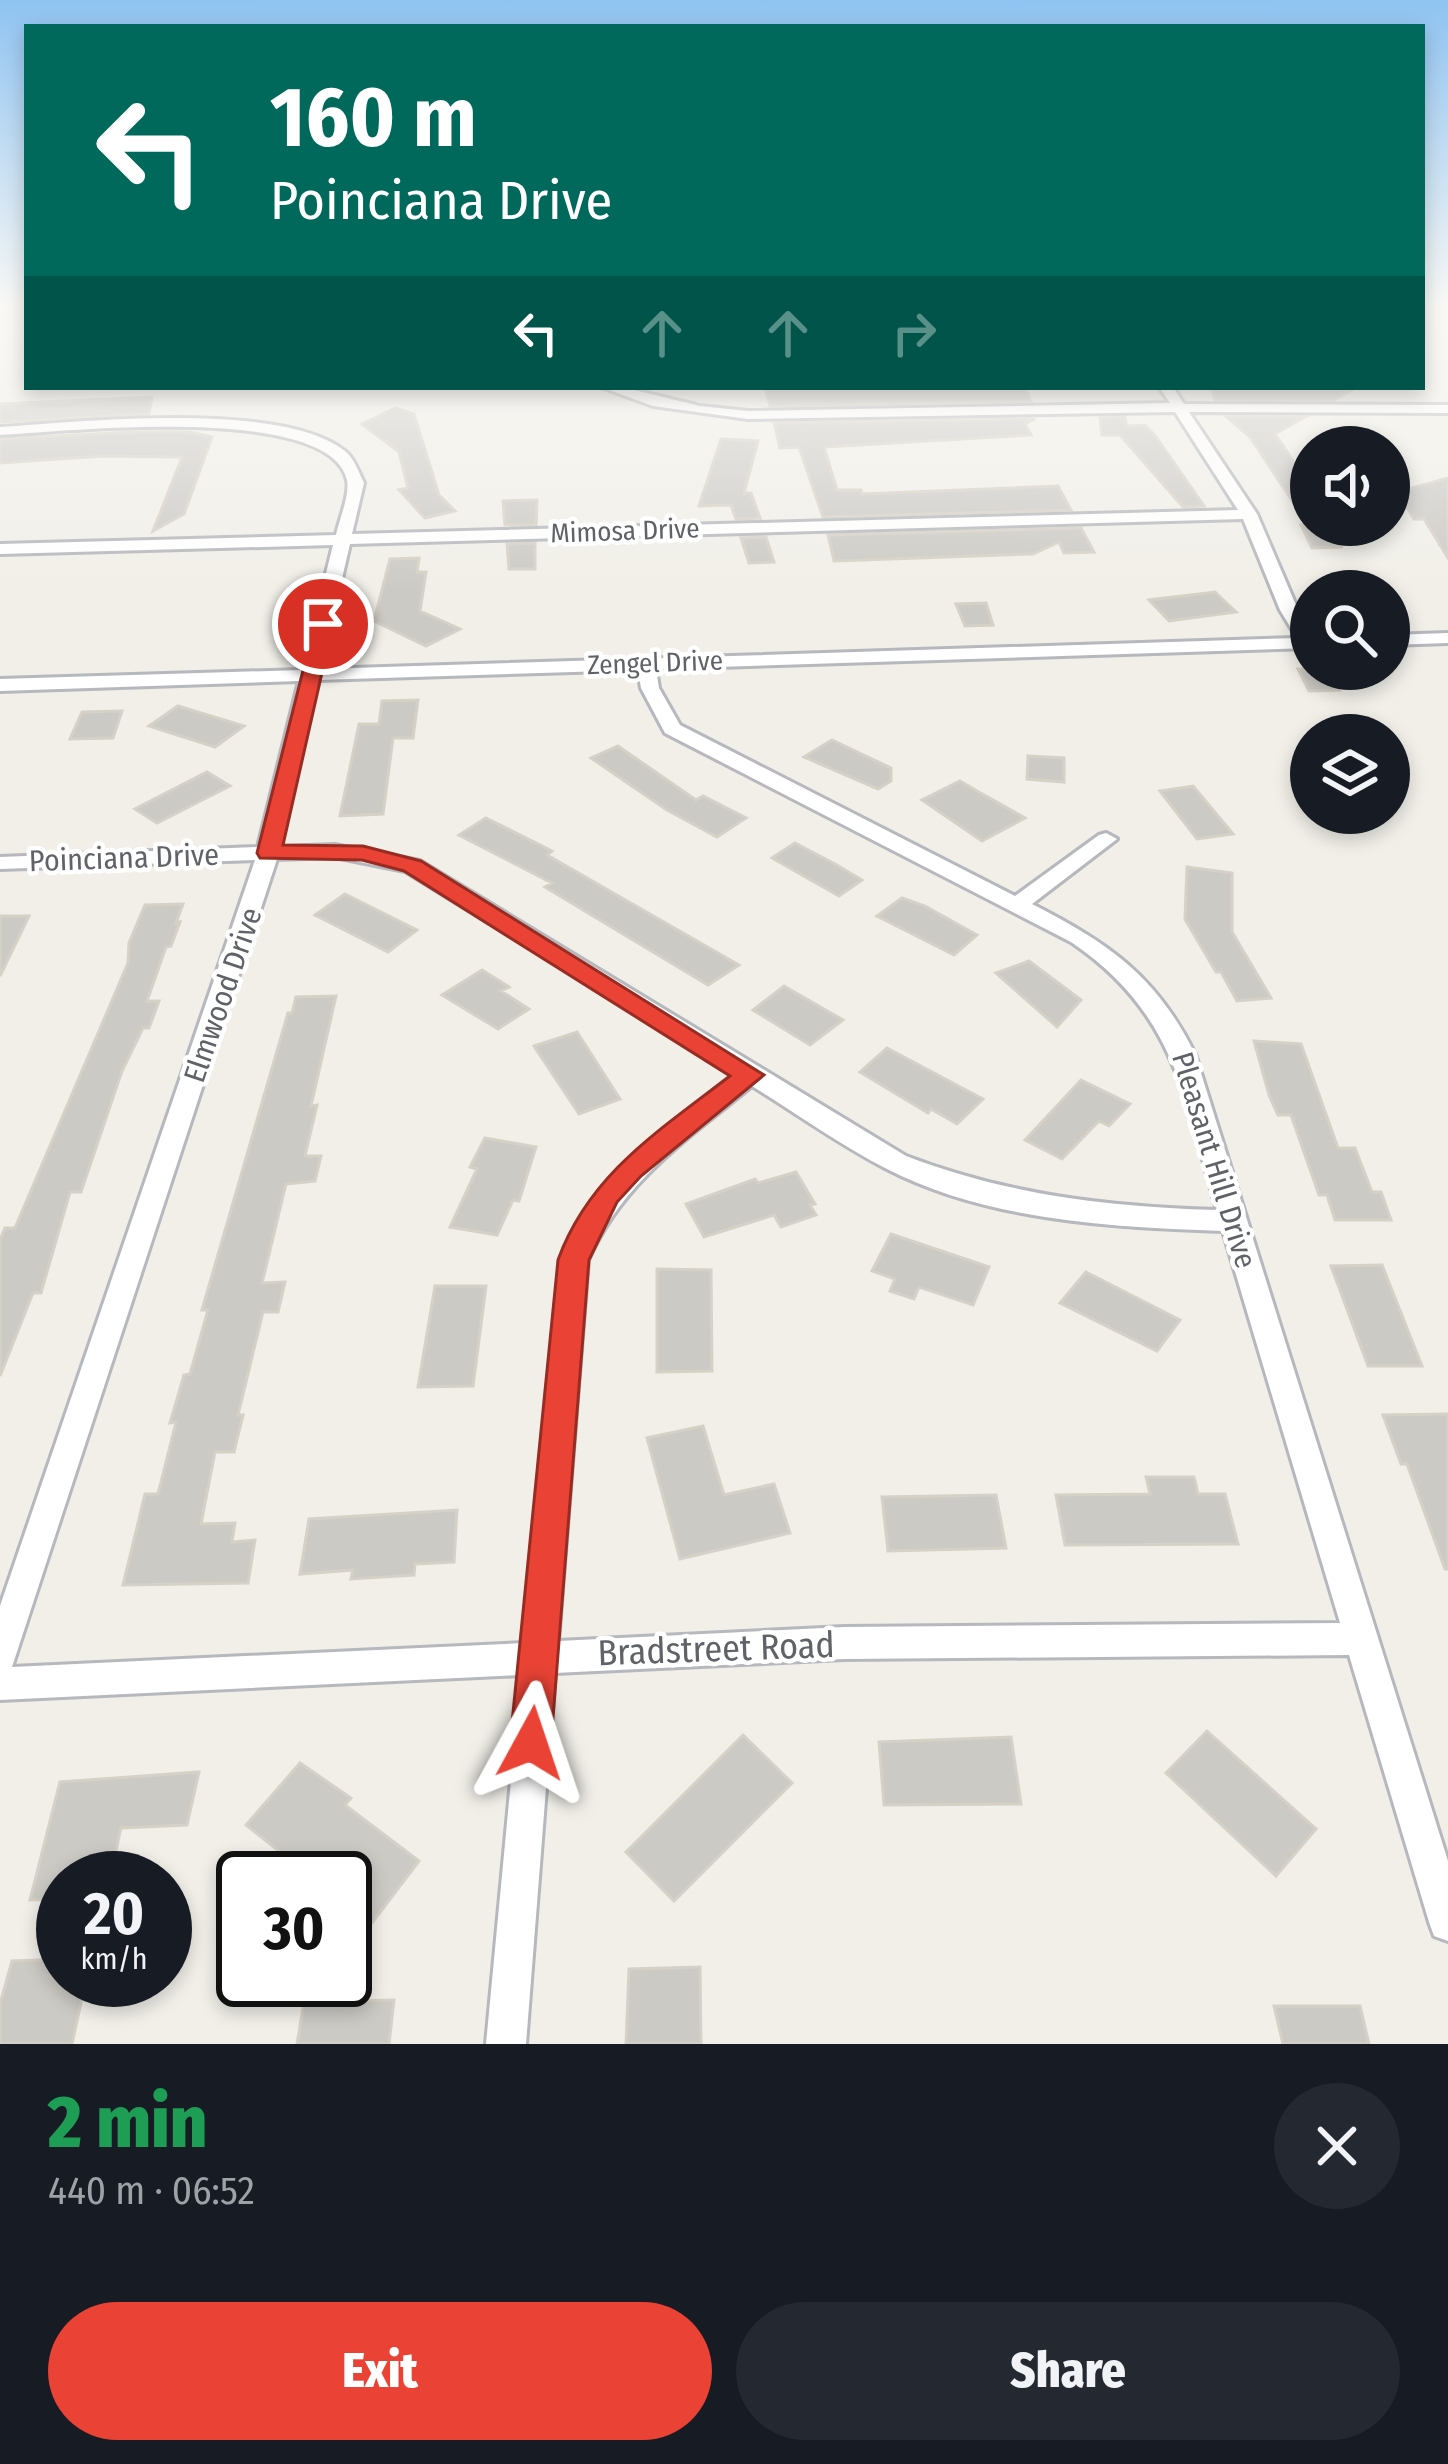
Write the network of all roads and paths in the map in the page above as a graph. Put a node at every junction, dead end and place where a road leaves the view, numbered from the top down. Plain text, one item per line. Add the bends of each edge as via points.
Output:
1 (653, 400) edge
2 (1175, 400) edge
3 (1181, 409) junction
4 (1440, 409) edge
5 (0, 431) edge
6 (1249, 514) junction
7 (343, 539) junction
8 (0, 549) edge
9 (1290, 612) edge
10 (1448, 638) edge
11 (1410, 639) edge
12 (1290, 644) edge
13 (646, 664) junction
14 (312, 675) junction
15 (0, 685) edge
16 (1106, 839) dead end
17 (269, 853) junction
18 (0, 862) edge
19 (1017, 905) junction
20 (749, 1075) junction
21 (1234, 1220) junction
22 (1362, 1639) junction
23 (0, 1656) edge
24 (538, 1656) junction
25 (0, 1684) edge
26 (1448, 1922) edge
27 (506, 2044) edge

1 - 3 street via 746,414
2 - 3 street
3 - 4 street
3 - 6 street
5 - 7 street, Elmwood Drive via 219,425 302,434 340,449 356,468
6 - 7 street, Mimosa Drive
6 - 9 street
7 - 8 street, Mimosa Drive
7 - 14 street, Elmwood Drive
10 - 11 street
12 - 13 street, Zengel Drive
13 - 14 street, Zengel Drive
13 - 19 street, Pleasant Hill Drive via 672,729
14 - 15 street, Zengel Drive
14 - 17 street, Elmwood Drive
16 - 19 street
17 - 18 street, Poinciana Drive
17 - 20 street, Poinciana Drive via 363,853 412,866
17 - 23 street, Elmwood Drive
19 - 21 street, Pleasant Hill Drive via 1108,956 1150,994 1183,1054
20 - 21 street, Poinciana Drive via 897,1163 997,1200 1105,1217
20 - 24 street via 630,1169 583,1232 573,1262
21 - 22 street, Pleasant Hill Drive
22 - 24 street, Bradstreet Road via 844,1643
22 - 26 street, Pleasant Hill Drive
24 - 25 street, Bradstreet Road
24 - 27 street

